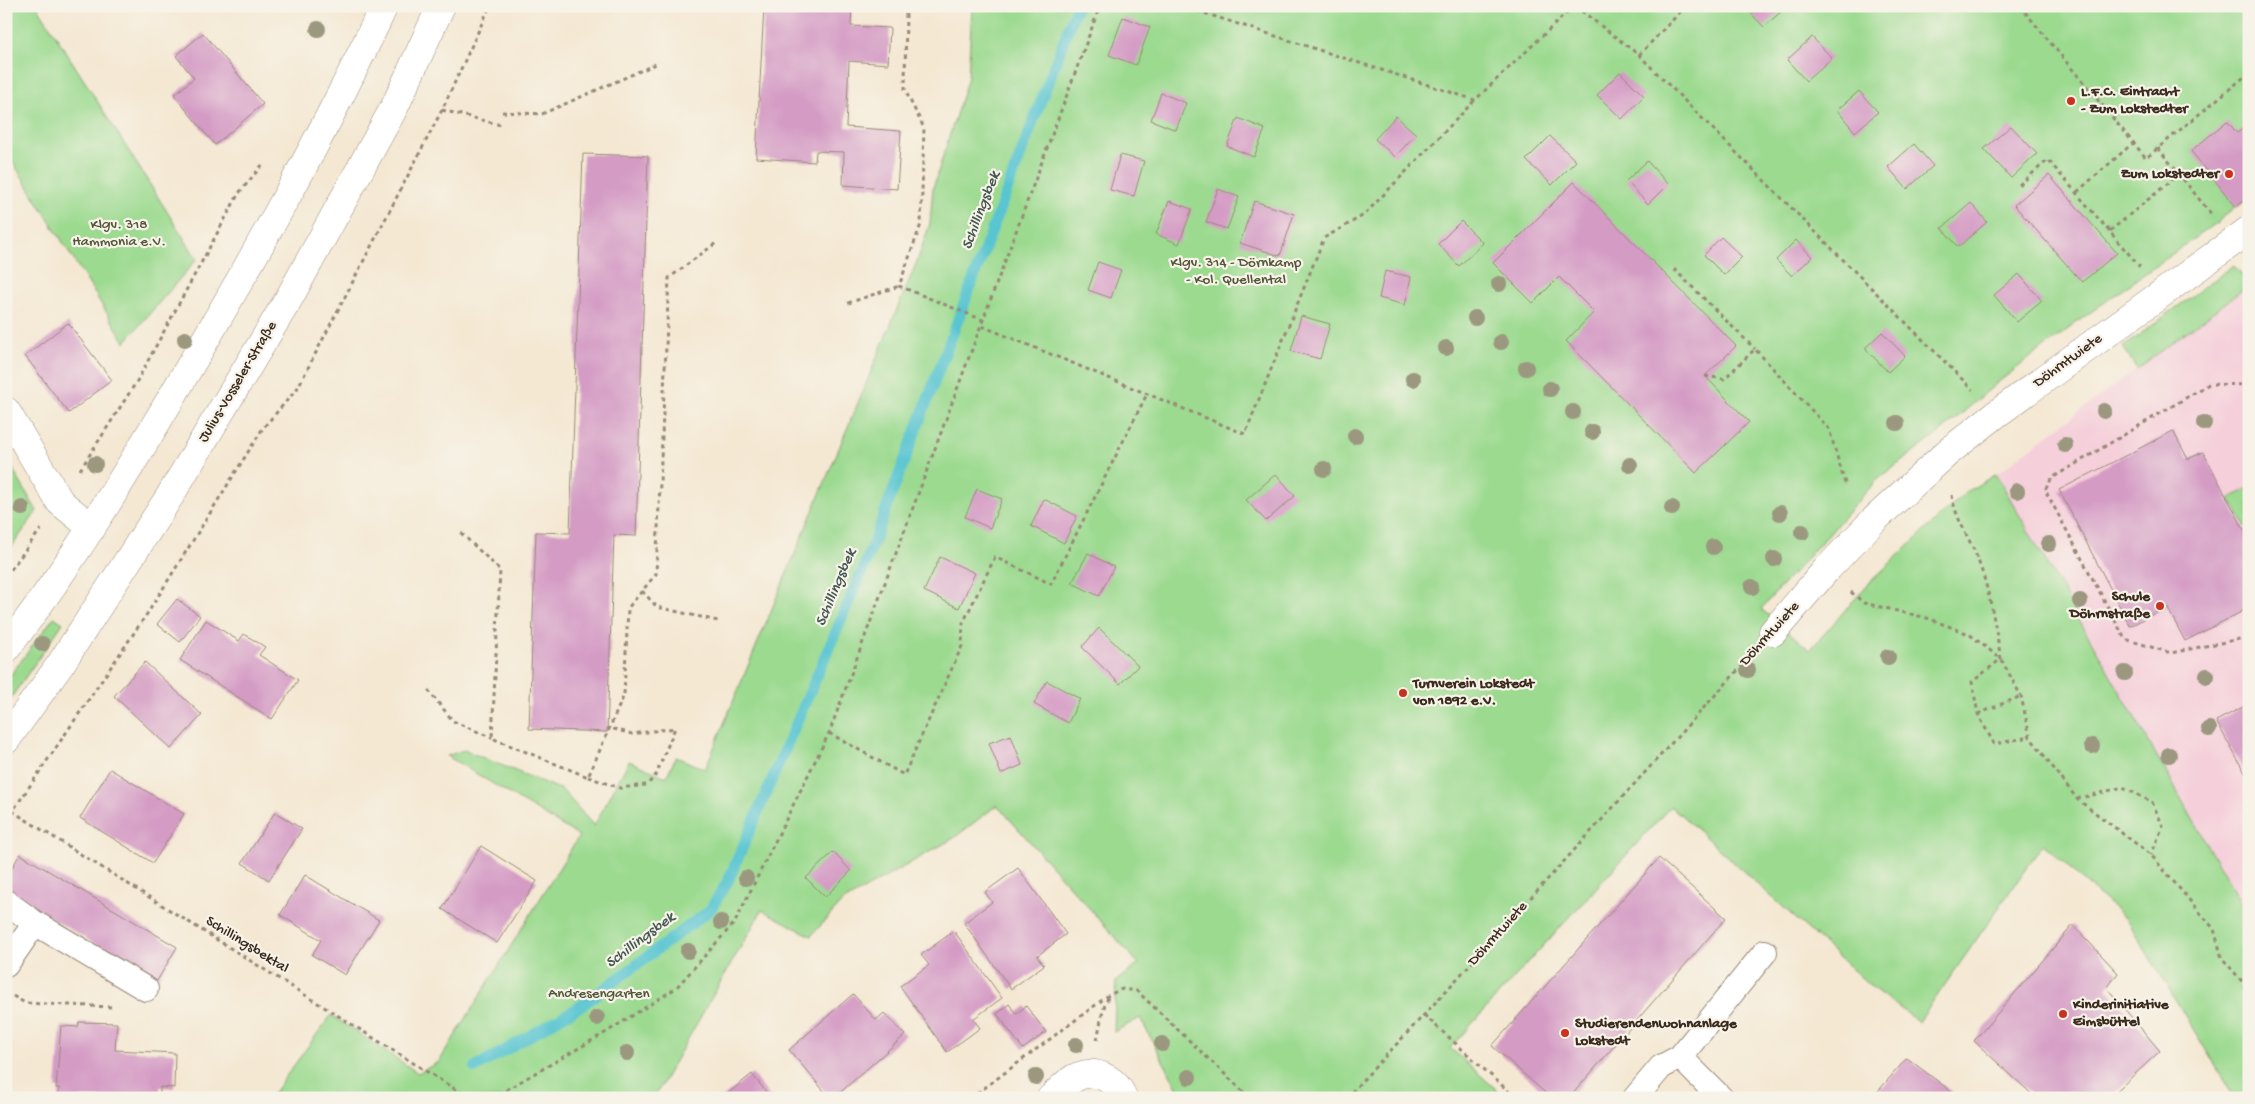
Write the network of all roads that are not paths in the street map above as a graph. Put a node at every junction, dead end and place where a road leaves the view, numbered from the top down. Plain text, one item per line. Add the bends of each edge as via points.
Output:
1 (384, 6) edge
2 (441, 6) edge
3 (2240, 236) edge
4 (6, 411) edge
5 (92, 528) junction
6 (1773, 632) road end
7 (6, 649) edge
8 (6, 740) edge
9 (6, 902) edge
10 (35, 923) junction
11 (1765, 952) dead end
12 (6, 965) edge
13 (146, 989) road end
14 (1680, 1057) junction
15 (1051, 1098) edge
16 (1123, 1098) edge
17 (1634, 1098) edge
18 (1720, 1098) edge

1 - 5 main road via 348,84 237,285
2 - 8 main road, Julius-Vosseler-Straße via 395,106 288,300 168,499 60,665
3 - 6 main road, Döhrntwiete via 1948,452 1874,520
4 - 5 main road via 60,502
5 - 7 main road
9 - 10 lane
10 - 12 lane
10 - 13 lane
11 - 14 lane
14 - 17 lane via 1661,1067
14 - 18 lane
15 - 16 main road via 1070,1080 1090,1074 1103,1076 1114,1083

